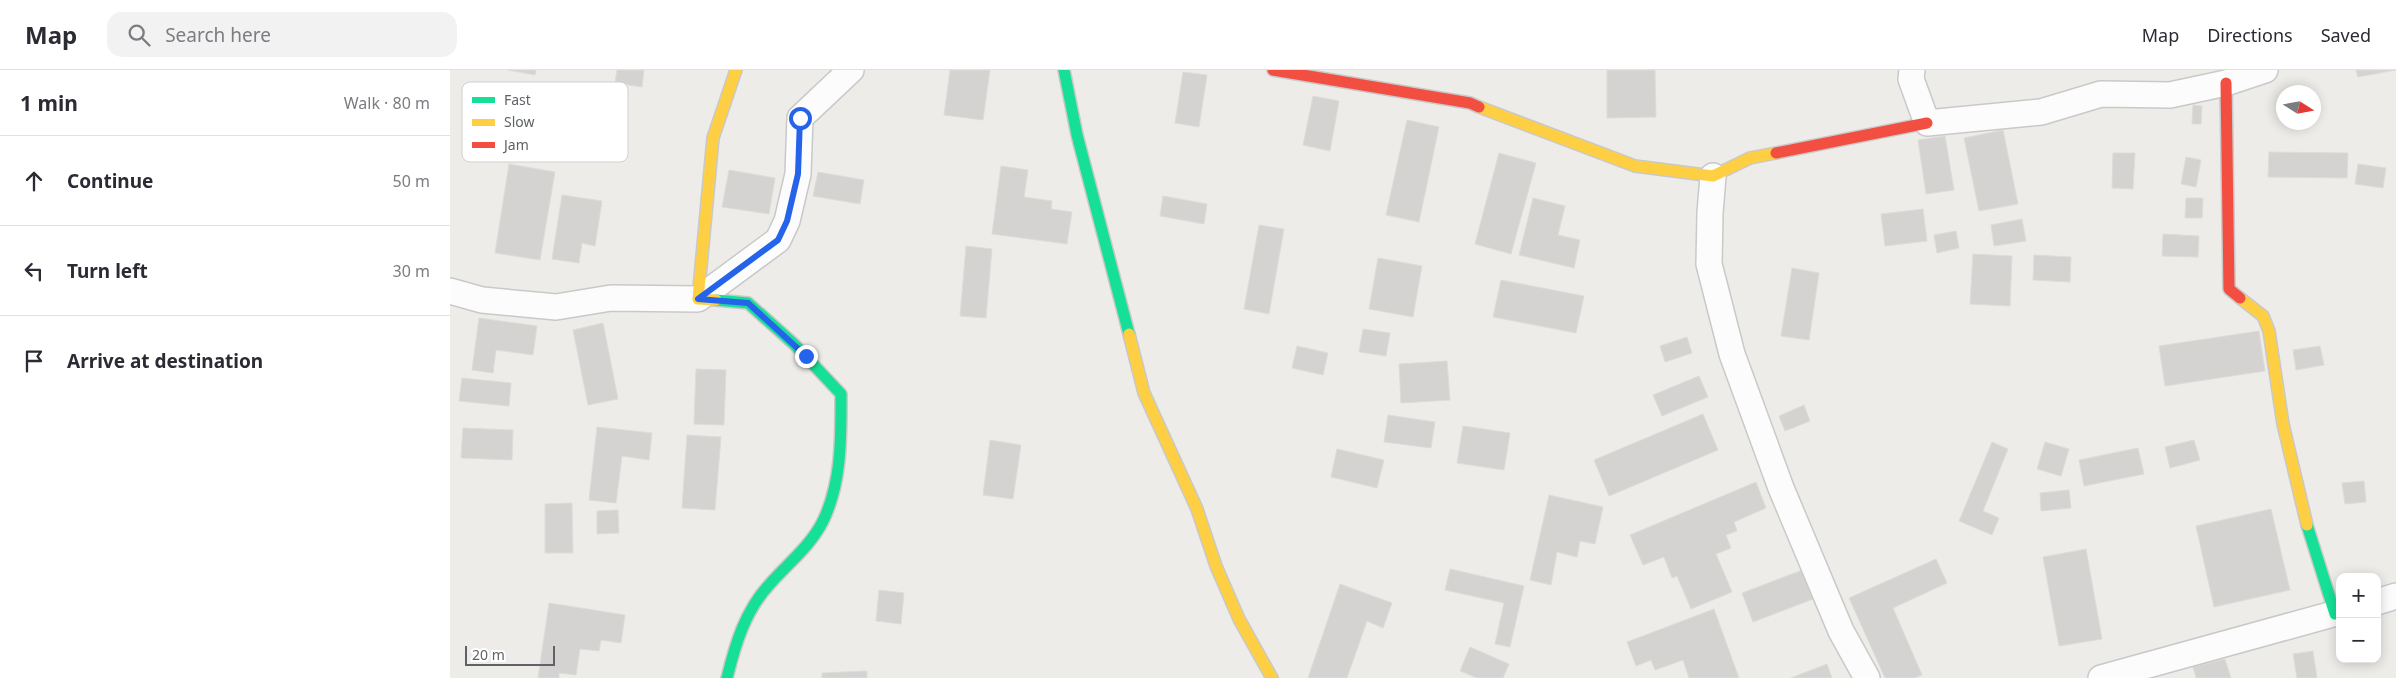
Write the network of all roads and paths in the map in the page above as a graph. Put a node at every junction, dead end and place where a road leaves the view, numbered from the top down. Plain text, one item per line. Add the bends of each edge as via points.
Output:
1 (736, 70) edge
2 (851, 70) edge
3 (1064, 70) edge
4 (1273, 70) edge
5 (1912, 70) edge
6 (2265, 70) edge
7 (2226, 83) junction
8 (1926, 123) junction
9 (1713, 176) junction
10 (450, 291) edge
11 (698, 299) junction
12 (2396, 596) edge
13 (2381, 601) edge
14 (2336, 610) edge
15 (2336, 613) edge
16 (728, 678) edge
17 (1272, 678) edge
18 (1867, 678) edge
19 (2101, 678) edge

1 - 11 street via 713,138
2 - 11 street via 800,118 798,174 787,221 778,240
3 - 17 street via 1077,135 1144,393 1197,509 1216,566 1239,619
4 - 9 street via 1470,103 1635,166
5 - 8 street via 1911,79
6 - 7 street
7 - 8 street via 2170,95 2101,94 2041,112
7 - 14 street via 2229,289 2263,316 2269,331 2285,433 2309,534
8 - 9 street via 1750,158
9 - 18 street via 1709,264 1732,354 1781,488 1840,631
10 - 11 street via 482,300 556,307 611,298
11 - 16 street via 748,303 794,344 842,394 840,460 828,508 814,537 755,602 734,650
12 - 13 street
15 - 19 street

